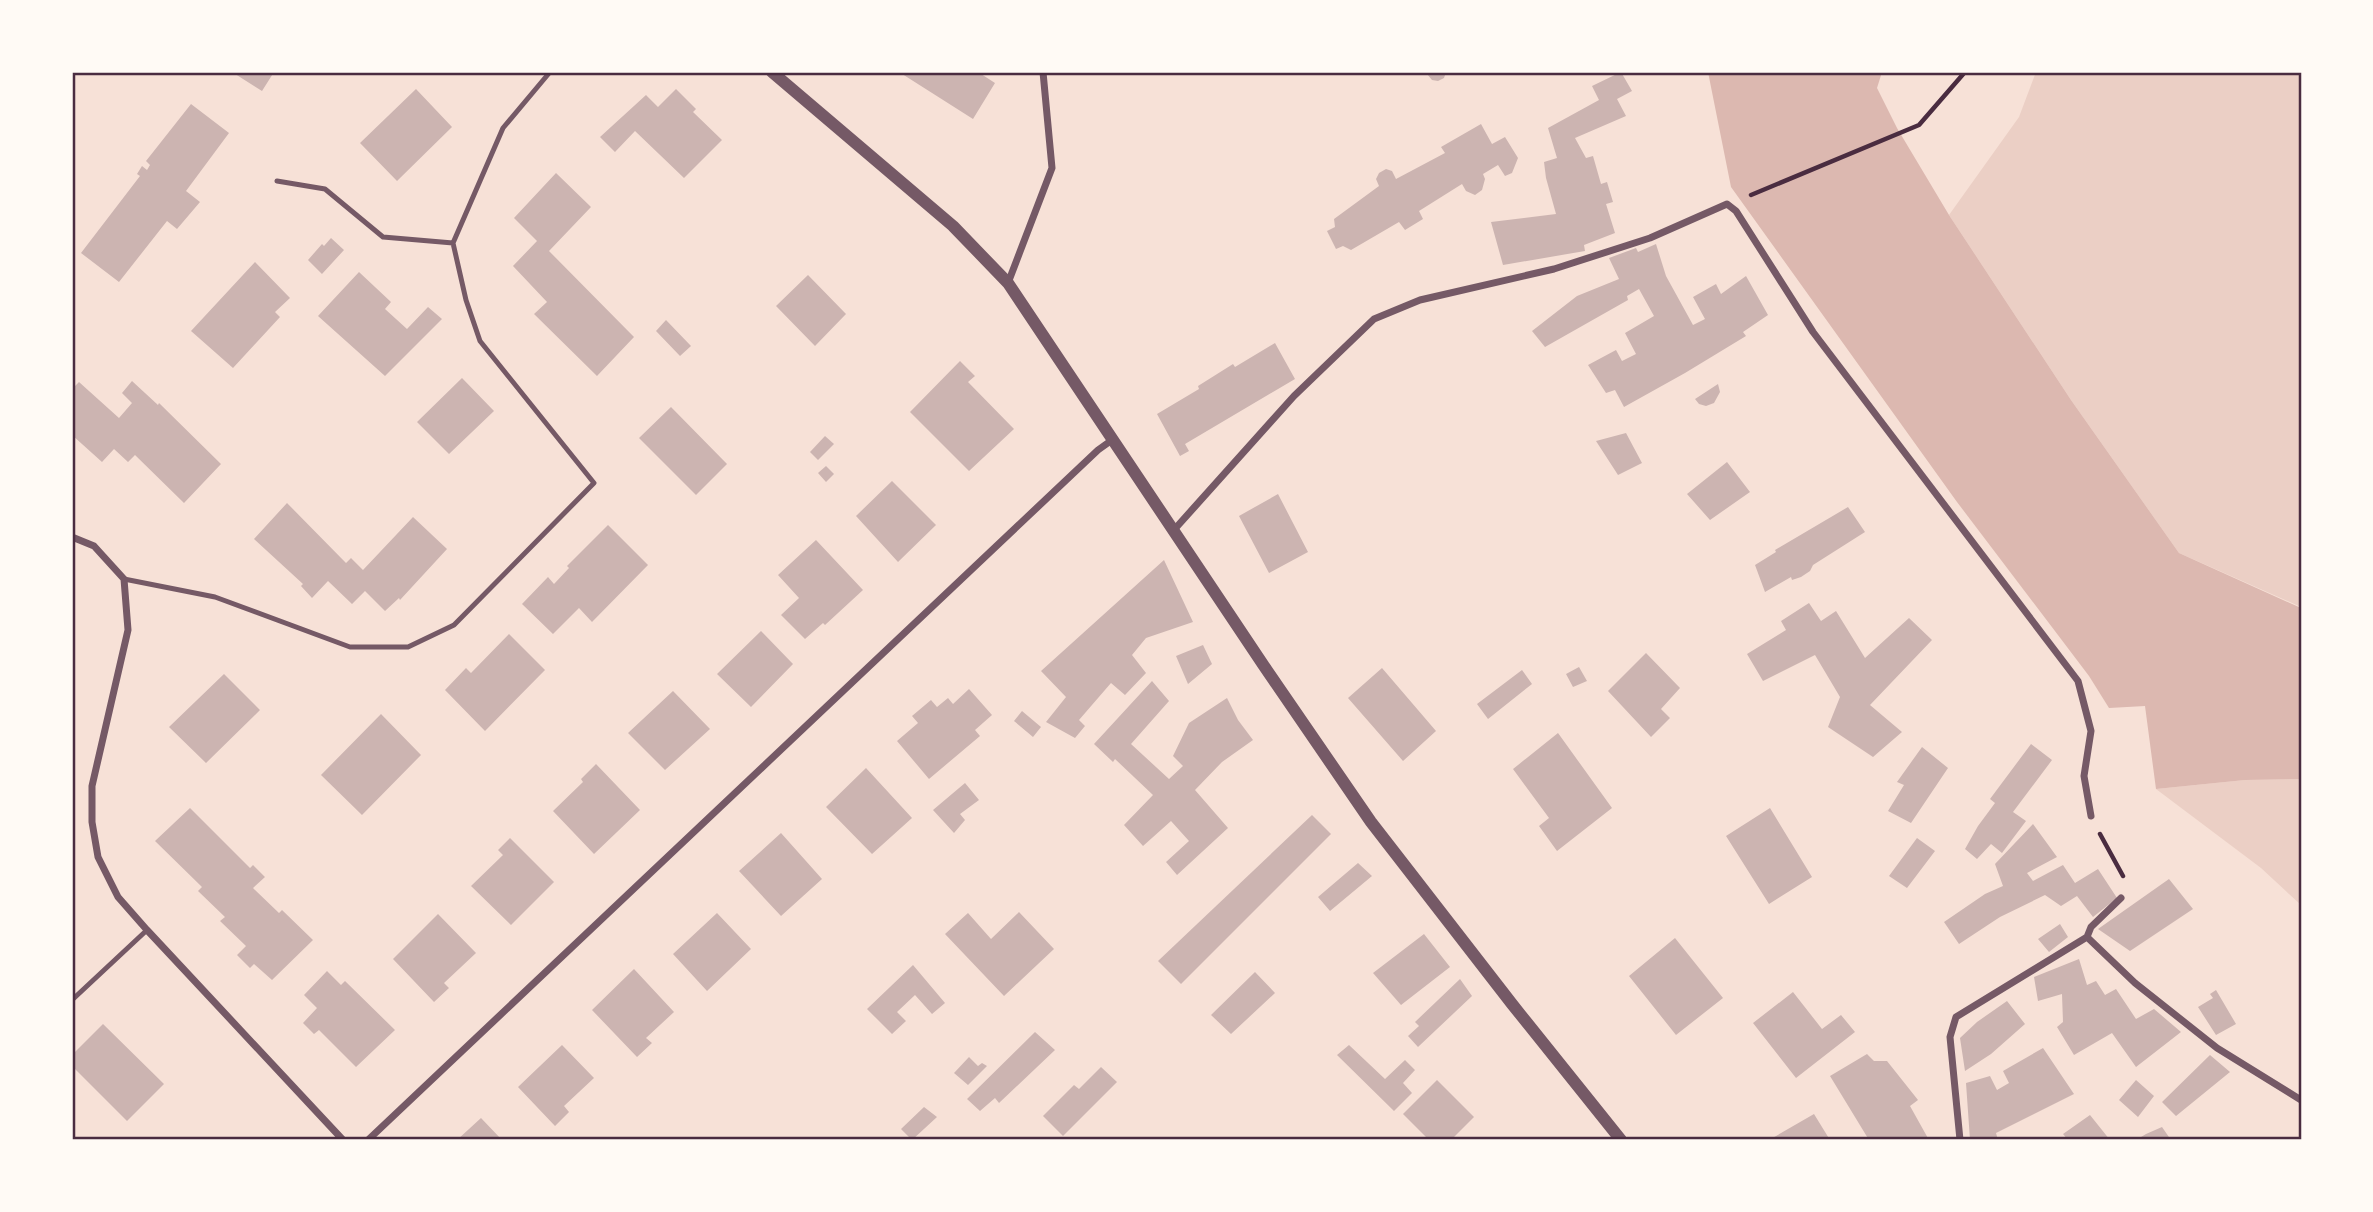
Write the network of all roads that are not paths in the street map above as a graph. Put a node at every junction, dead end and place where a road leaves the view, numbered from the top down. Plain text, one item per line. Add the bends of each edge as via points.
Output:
1 (550, 72) edge
2 (772, 72) edge
3 (1043, 72) edge
4 (277, 181) dead end
5 (453, 243) junction
6 (1007, 283) junction
7 (1112, 440) junction
8 (1174, 531) junction
9 (72, 537) edge
10 (124, 579) junction
11 (2091, 816) road end
12 (2121, 898) road end
13 (147, 930) junction
14 (2087, 937) junction
15 (72, 1000) edge
16 (2301, 1100) edge
17 (343, 1140) edge
18 (368, 1140) edge
19 (1622, 1140) edge
20 (1959, 1140) edge

1 - 5 lane via 503,128
2 - 6 street via 953,226
3 - 6 street via 1052,168
4 - 5 lane via 325,189 383,237
5 - 10 lane via 480,341 594,483 454,625 408,647 350,647 215,597
6 - 7 street
7 - 8 street
7 - 18 street
8 - 11 street via 1293,396 1374,319 1420,300 1554,269 1727,204 1737,211 1813,332 2078,681 2091,731 2084,776
8 - 19 street via 1371,822
9 - 10 street via 94,546
10 - 13 street via 128,630 92,786 92,822 98,858 118,897
12 - 14 street via 2091,927
13 - 15 lane
13 - 17 street
14 - 16 street via 2135,983 2217,1048
14 - 20 street via 1956,1017 1950,1037

